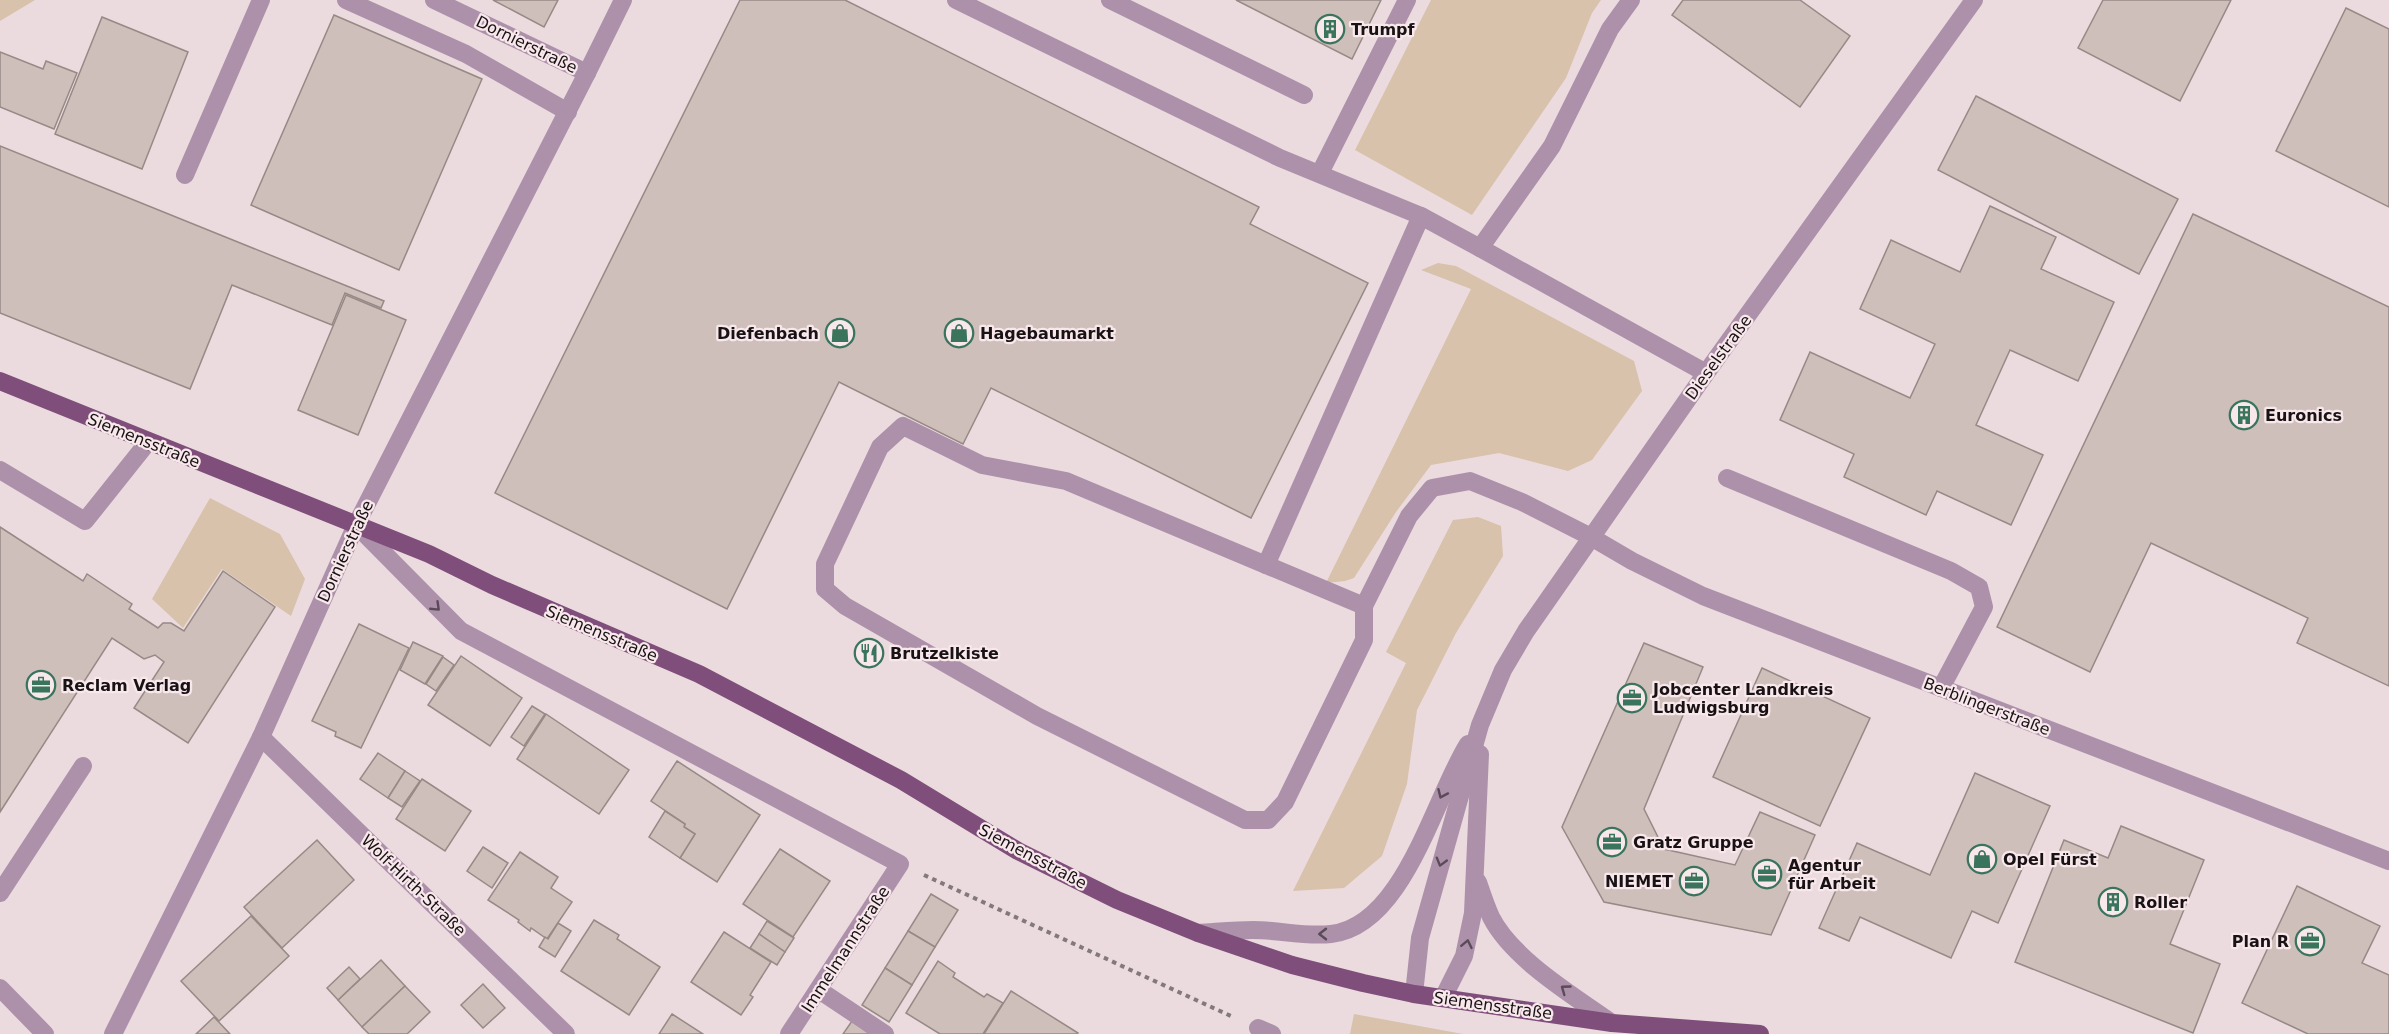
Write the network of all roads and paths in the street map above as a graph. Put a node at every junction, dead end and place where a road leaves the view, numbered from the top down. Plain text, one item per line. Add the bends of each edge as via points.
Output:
1 (261, 0) edge
2 (346, 0) edge
3 (434, 0) edge
4 (623, 0) edge
5 (956, 0) edge
6 (1110, 0) edge
7 (1407, 0) edge
8 (1631, 0) edge
9 (1974, 0) edge
10 (587, 73) junction
11 (1304, 95) dead end
12 (568, 112) junction
13 (1320, 173) junction
14 (184, 175) dead end
15 (1421, 216) junction
16 (1480, 248) junction
17 (1706, 373) junction
18 (0, 381) edge
19 (148, 442) junction
20 (0, 470) edge
21 (1728, 478) dead end
22 (356, 525) junction
23 (1591, 537) junction
24 (1266, 565) junction
25 (1364, 606) junction
26 (1941, 688) junction
27 (1480, 725) junction
28 (261, 737) junction
29 (83, 766) dead end
30 (2389, 861) edge
31 (900, 864) junction
32 (1474, 873) junction
33 (0, 893) edge
34 (1198, 933) junction
35 (0, 988) edge
36 (819, 990) junction
37 (1414, 994) junction
38 (1443, 998) junction
39 (1612, 1023) junction
40 (1265, 1031) edge
41 (45, 1034) edge
42 (113, 1034) edge
43 (566, 1034) edge
44 (789, 1034) edge
45 (885, 1034) edge
46 (1760, 1034) edge

1 - 14 street
2 - 12 street via 466,54
3 - 10 street, Dornierstraße
4 - 10 street, Dornierstraße
5 - 13 street via 1280,158
6 - 11 street
7 - 13 street
8 - 16 street via 1610,29 1552,146
9 - 17 street, Dieselstraße
10 - 12 street, Dornierstraße
12 - 22 street, Dornierstraße
13 - 15 street
15 - 16 street
15 - 24 street
16 - 17 street
17 - 23 street, Dieselstraße
18 - 19 main road, Siemensstraße
19 - 20 street via 85,521
19 - 22 main road, Siemensstraße
21 - 26 street via 1951,571 1979,587 1984,607
22 - 28 street, Dornierstraße
22 -> 31 street, Siemensstraße via 461,631
22 - 34 main road, Siemensstraße via 699,674 901,780 1018,851 1117,900
23 - 25 street, Berblingerstraße via 1470,481 1432,488 1409,516
23 - 26 street, Berblingerstraße via 1702,596
23 - 27 street, Dieselstraße via 1526,631 1503,670
24 - 25 street
24 - 25 street via 1066,481 982,465 903,426 880,447 825,564 825,589 845,606 1037,716 1245,820 1268,820 1285,802 1364,640
26 - 30 street, Berblingerstraße
27 - 32 street
27 -> 34 street via 1458,760 1412,863 1391,895 1362,923 1333,934 1253,930
27 -> 37 street via 1420,938
28 - 42 street, Dornierstraße
28 - 43 street, Wolf-Hirth-Straße
29 - 33 street
31 - 36 street, Immelmannstraße
31 - 40 path
38 -> 32 street via 1464,956 1473,913
39 -> 32 street via 1533,966 1509,941 1492,918
34 - 37 main road, Siemensstraße via 1292,965
35 - 41 street
36 - 44 street, Immelmannstraße
36 - 45 street
37 - 38 main road, Siemensstraße
38 - 39 main road, Siemensstraße
39 - 46 main road, Siemensstraße

